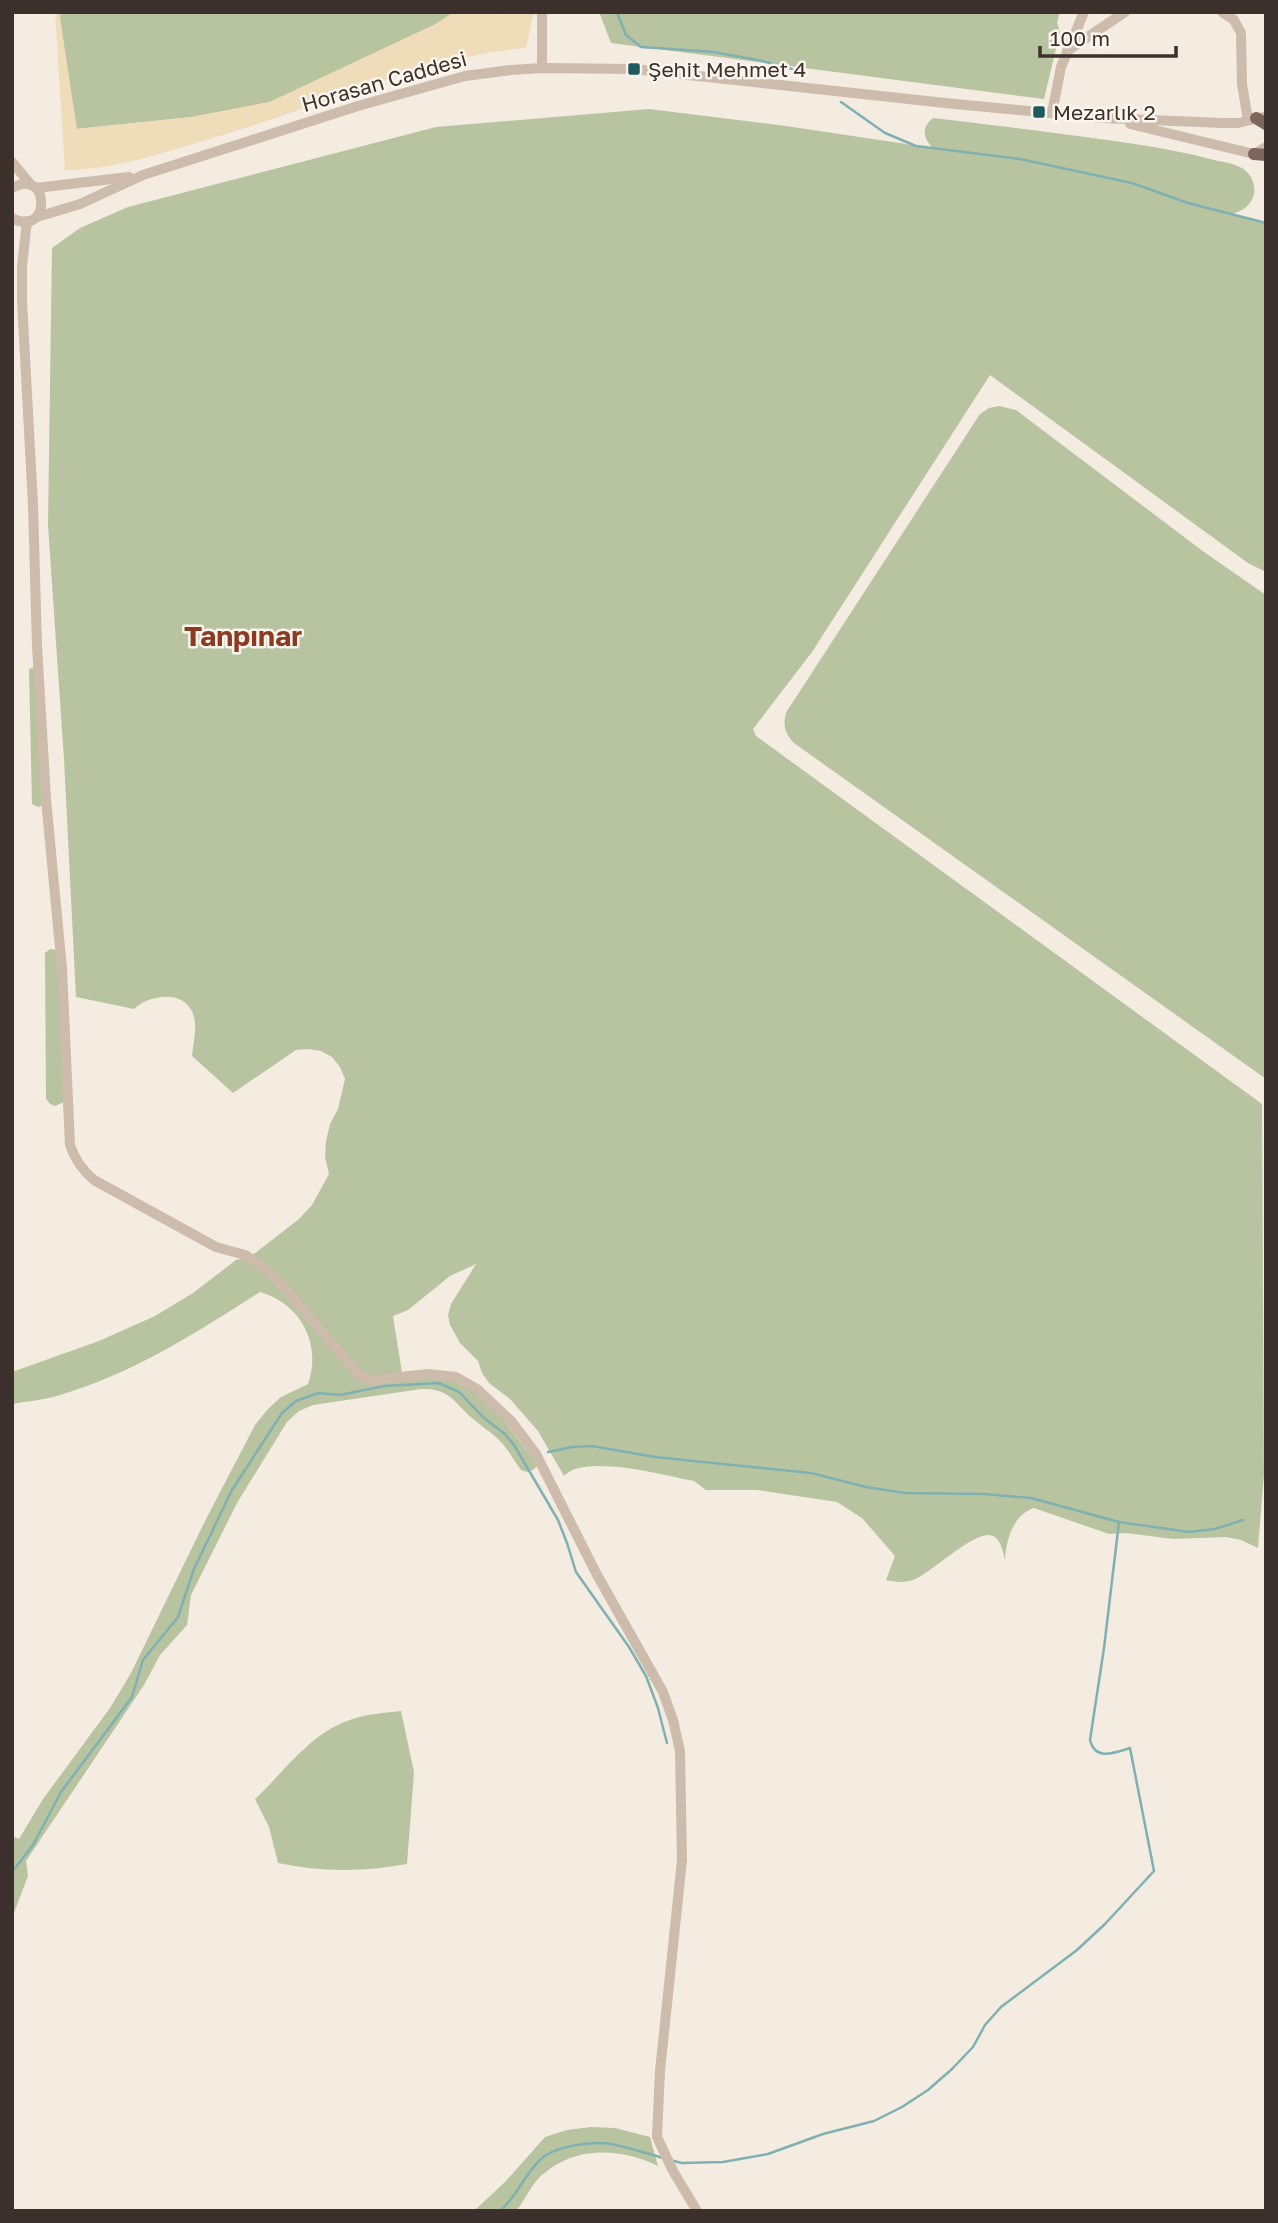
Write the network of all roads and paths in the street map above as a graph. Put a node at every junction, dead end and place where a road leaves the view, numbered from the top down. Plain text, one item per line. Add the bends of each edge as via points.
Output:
1 (542, 12) edge
2 (1084, 12) edge
3 (1125, 12) edge
4 (1222, 12) edge
5 (1067, 51) junction
6 (542, 68) junction
7 (1052, 113) junction
8 (1103, 118) junction
9 (1255, 120) edge
10 (1227, 146) junction
11 (1266, 147) edge
12 (1260, 154) edge
13 (12, 162) edge
14 (143, 175) junction
15 (34, 187) junction
16 (12, 188) edge
17 (22, 220) edge
18 (697, 2211) edge

1 - 6 street
2 - 5 street
3 - 5 street
4 - 9 street via 1234,20 1241,33 1242,84
5 - 7 street
6 - 7 street, Horasan Caddesi via 634,69
6 - 14 street, Horasan Caddesi via 465,76
7 - 8 street, Horasan Caddesi
8 - 9 street, Horasan Caddesi
8 - 10 street, Horasan Caddesi
9 - 10 street via 1227,135
10 - 12 street, Horasan Caddesi
11 - 12 street, Horasan Caddesi
13 - 15 street
14 - 15 street, Horasan Caddesi
14 - 17 street, Horasan Caddesi via 80,204
15 - 16 street, Horasan Caddesi via 21,184
15 - 17 street via 42,208
17 - 18 street via 37,646 62,969 70,1145 81,1168 94,1180 216,1247 244,1255 263,1267 359,1375 373,1380 437,1374 463,1380 512,1422 536,1454 596,1573 657,1679 677,1735 682,1860 657,2137

